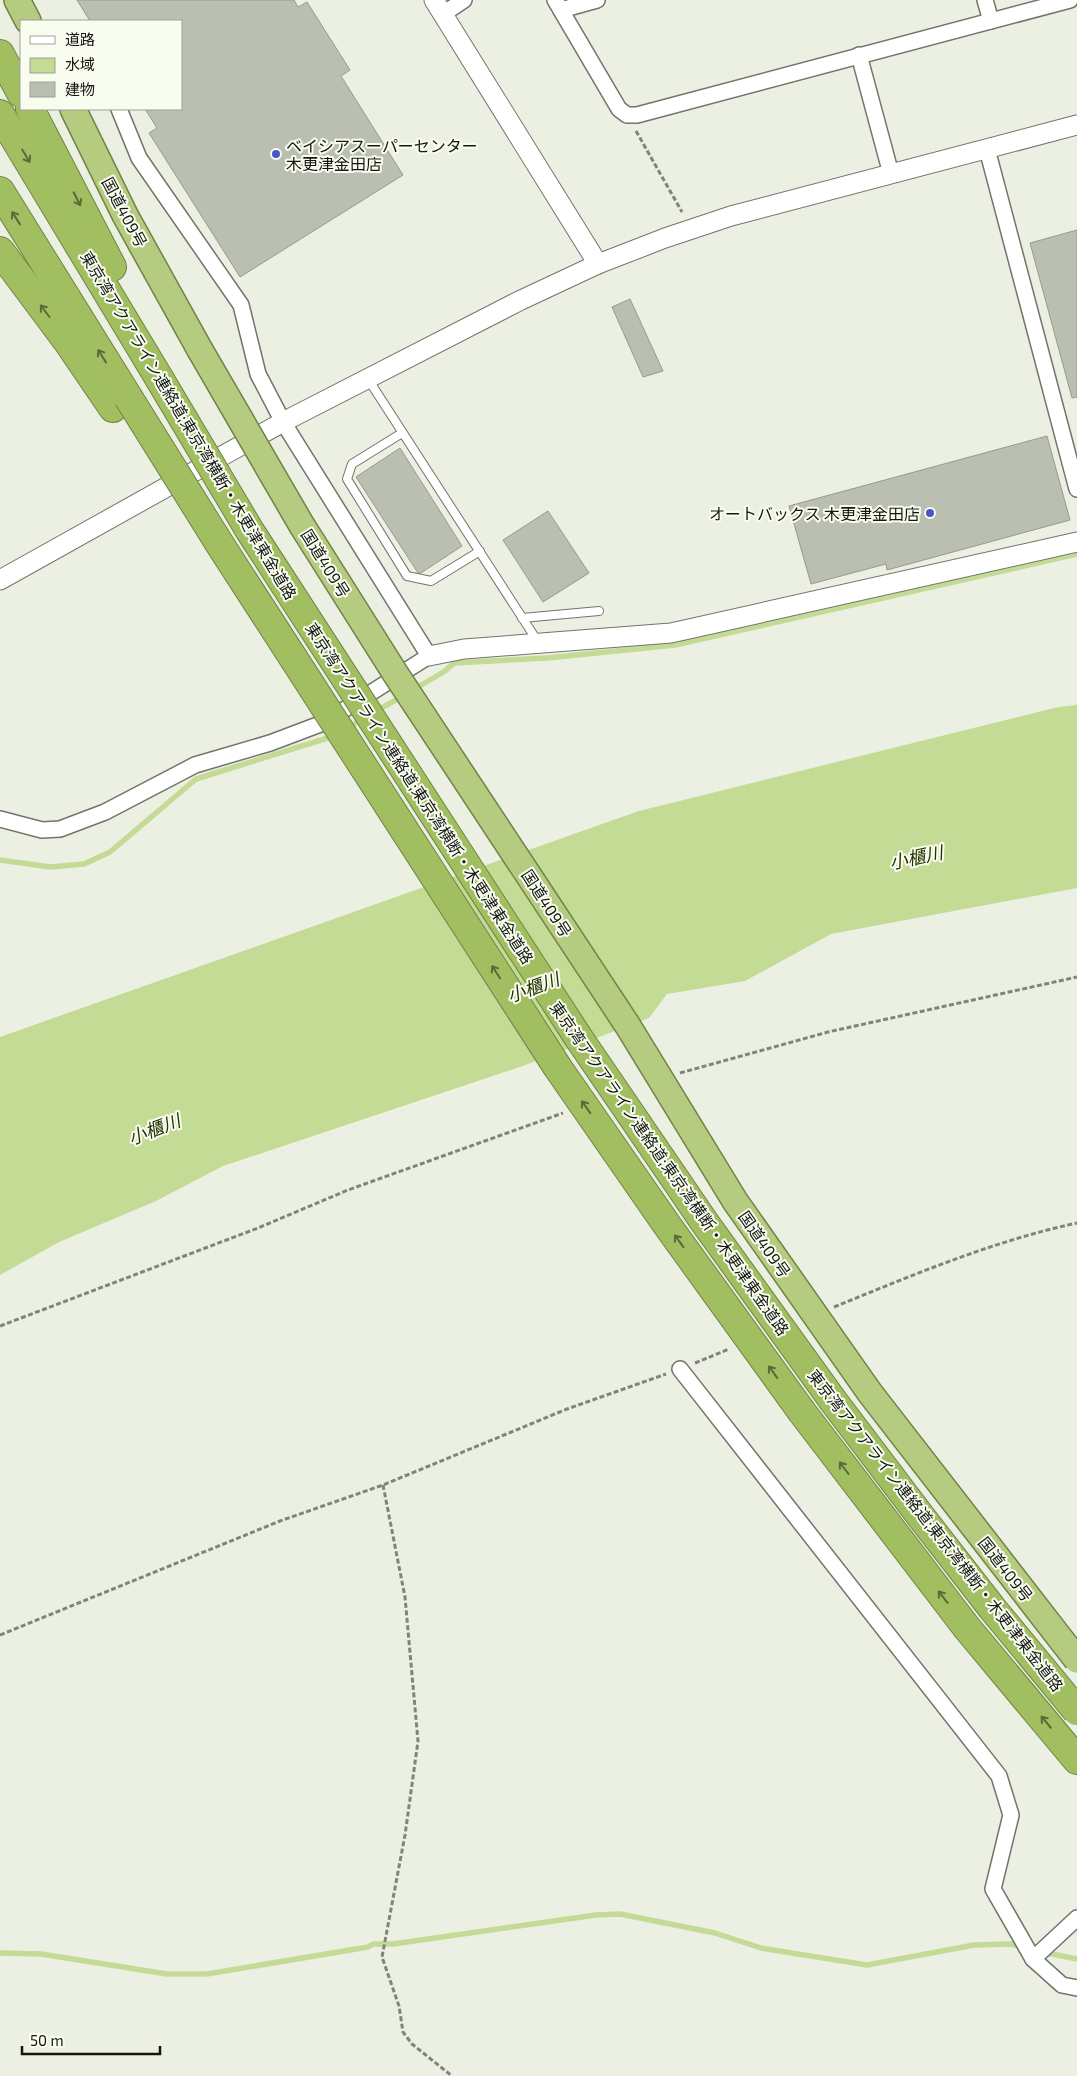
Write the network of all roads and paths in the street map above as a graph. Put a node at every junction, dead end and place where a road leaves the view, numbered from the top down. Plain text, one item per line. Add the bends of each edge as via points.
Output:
1 (17, 0) edge
2 (464, 0) edge
3 (597, 0) edge
4 (985, 0) edge
5 (1070, 0) edge
6 (558, 5) edge
7 (439, 7) edge
8 (27, 20) edge
9 (991, 21) junction
10 (0, 54) edge
11 (859, 55) junction
12 (20, 91) edge
13 (31, 110) edge
14 (73, 110) edge
15 (120, 110) edge
16 (0, 114) edge
17 (627, 115) junction
18 (1077, 125) edge
19 (987, 149) junction
20 (891, 174) junction
21 (0, 191) edge
22 (682, 212) dead end
23 (0, 251) edge
24 (598, 264) junction
25 (164, 375) junction
26 (368, 379) junction
27 (121, 402) junction
28 (283, 422) junction
29 (402, 433) junction
30 (1077, 489) edge
31 (1077, 542) edge
32 (480, 551) junction
33 (0, 580) edge
34 (599, 611) dead end
35 (522, 618) junction
36 (539, 644) junction
37 (429, 656) junction
38 (0, 819) edge
39 (1077, 977) edge
40 (673, 1075) dead end
41 (567, 1112) dead end
42 (1077, 1223) edge
43 (834, 1307) dead end
44 (0, 1326) edge
45 (734, 1347) dead end
46 (680, 1369) junction
47 (383, 1484) junction
48 (0, 1635) edge
49 (1077, 1660) edge
50 (1077, 1711) edge
51 (1077, 1760) edge
52 (1077, 1918) edge
53 (1033, 1959) junction
54 (1077, 1988) edge
55 (452, 2076) edge

1 - 8 highway
2 - 7 street
3 - 6 street
4 - 9 street
5 - 9 street
6 - 17 street via 619,110
7 - 24 street
9 - 11 street
10 - 12 highway
11 - 17 street via 637,115
11 - 20 street
13 -> 25 highway via 139,319
14 - 49 highway, 国道409号, bridge via 125,215 301,524 400,681 628,1026 735,1201 870,1393
15 - 28 street via 139,158 241,305 258,374
16 -> 25 highway, 東京湾アクアライン連絡道;東京湾横断・木更津東金道路
17 - 22 path
18 - 19 street
19 - 20 street
19 - 30 street
20 - 24 street via 732,216
27 -> 21 highway
27 -> 23 highway via 68,342
24 - 26 street
25 - 50 highway, 東京湾アクアライン連絡道;東京湾横断・木更津東金道路, bridge via 250,531 578,1037 705,1223 922,1518
26 - 28 street
26 - 29 lane
51 -> 27 highway, 東京湾アクアライン連絡道;東京湾横断・木更津東金道路, bridge via 967,1628 892,1531 667,1225 558,1068 219,543 155,469
28 - 33 street
28 - 37 street
29 - 32 lane
29 - 32 lane via 352,464 347,479 407,576 431,581
31 - 36 street via 671,633
32 - 35 lane
34 - 35 lane
35 - 36 lane
36 - 37 street via 464,649
37 - 38 street via 323,723 195,765 105,812 60,829 42,830
39 - 40 path via 828,1032
41 - 44 path via 348,1190 258,1228
42 - 43 path via 962,1257
45 - 46 path
46 - 47 path via 567,1408
46 - 53 street via 999,1776 1012,1815 993,1889
47 - 48 path via 280,1521
47 - 55 path via 405,1597 418,1741 405,1835 382,1957 399,2006 403,2032 412,2044
52 - 53 street
53 - 54 street via 1062,1985

